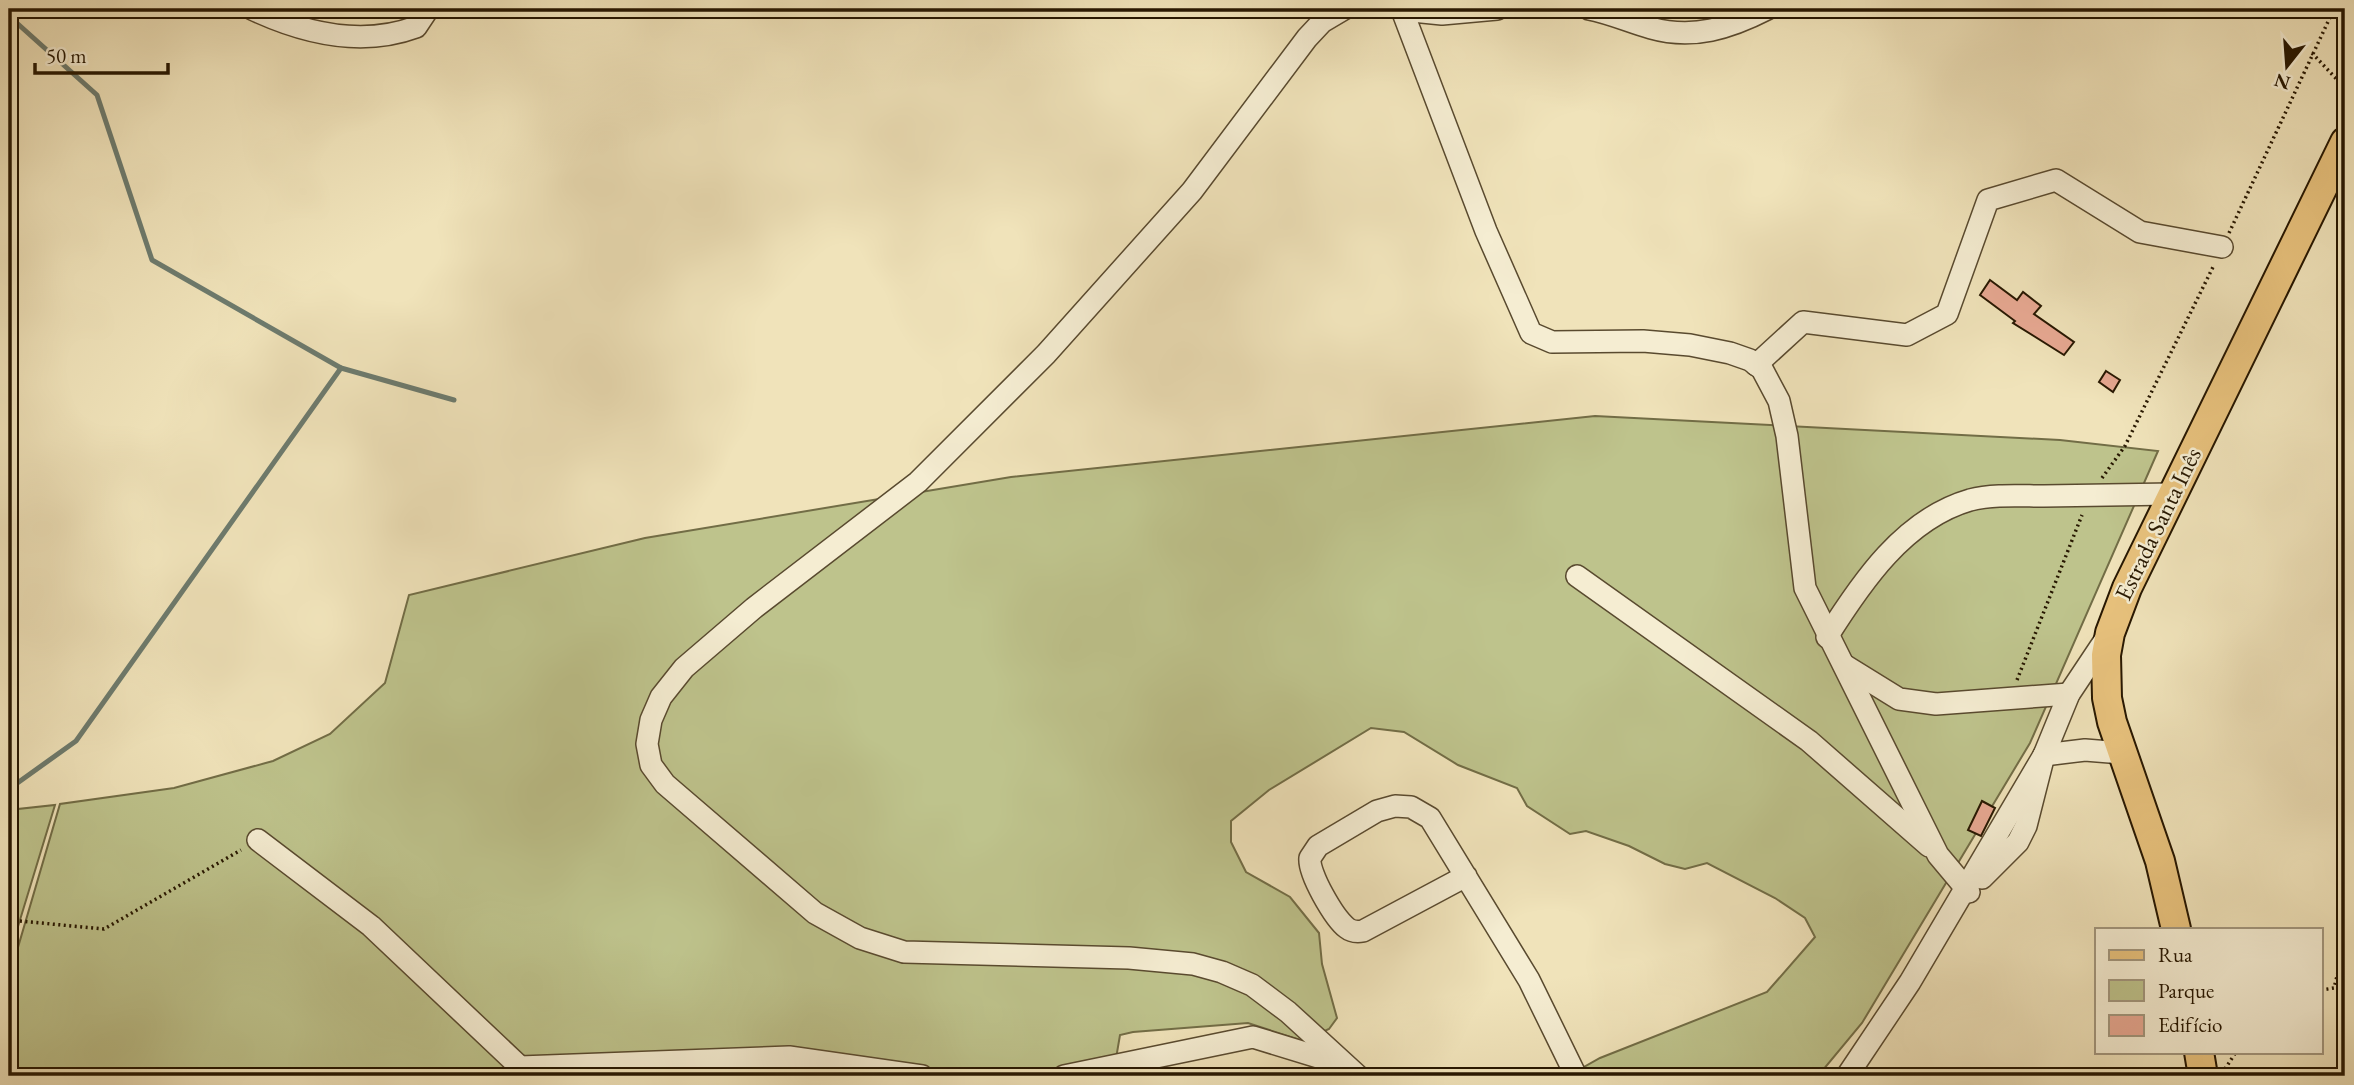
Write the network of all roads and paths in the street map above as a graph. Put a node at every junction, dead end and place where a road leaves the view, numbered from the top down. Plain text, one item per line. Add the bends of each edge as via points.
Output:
1 (252, 9) edge
2 (428, 9) edge
3 (1344, 9) edge
4 (1401, 9) edge
5 (1497, 9) edge
6 (1589, 9) edge
7 (1767, 9) edge
8 (2334, 9) edge
9 (2312, 53) junction
10 (2345, 88) edge
11 (2345, 142) edge
12 (2222, 247) junction
13 (1756, 365) junction
14 (2172, 494) junction
15 (2089, 495) junction
16 (1577, 576) dead end
17 (2110, 633) junction
18 (1827, 637) junction
19 (1843, 665) junction
20 (2069, 694) junction
21 (2009, 700) junction
22 (2122, 753) junction
23 (2045, 755) junction
24 (258, 840) joint
25 (1938, 855) junction
26 (1466, 876) junction
27 (1966, 891) junction
28 (9, 920) edge
29 (2176, 928) edge
30 (2345, 945) edge
31 (2322, 990) edge
32 (2199, 1054) edge
33 (2235, 1054) edge
34 (1352, 1071) edge
35 (922, 1076) edge
36 (1064, 1076) edge
37 (1576, 1076) edge
38 (1847, 1076) edge
39 (2203, 1076) edge
40 (2220, 1076) edge

1 - 2 street via 308,31 377,37 416,27
3 - 34 street via 1307,38 1192,191 1037,364 918,482 684,668 661,697 647,744 652,765 665,784 816,913 860,938 904,952 1129,958 1222,971 1252,985 1288,1012
4 - 5 street via 1441,14
4 - 13 street via 1486,231 1531,333 1552,342 1690,345 1730,353
6 - 7 street via 1681,33 1709,32
8 - 9 path
9 - 10 path
9 - 12 path
11 - 14 main road, Estrada Santa Inês
12 - 13 street via 2140,232 2056,180 1987,200 1947,314 1907,335 1803,322
12 - 15 path via 2124,446
13 - 18 street via 1769,378 1779,401 1805,588
14 - 15 street
14 - 17 main road, Estrada Santa Inês
15 - 18 street via 1990,497 1942,511 1906,537 1861,582
15 - 21 path
16 - 25 street via 1809,741
17 - 20 street
17 - 22 main road, Estrada Santa Inês via 2107,698
18 - 19 street
19 - 21 street via 1899,699 1936,704
19 - 25 street
20 - 21 street
20 - 23 street
22 - 23 street via 2085,750
22 - 29 main road, Estrada Santa Inês via 2160,861
23 - 27 street
24 - 28 path via 104,929
24 - 35 street via 372,926 520,1067 789,1057
25 - 27 street
26 - 26 street via 1363,932 1354,932 1340,922 1311,873 1310,858 1318,846 1377,811 1411,807 1430,818
26 - 37 street via 1529,980
27 - 38 street
30 - 31 path via 2334,988
32 - 39 main road
33 - 40 path
34 - 36 street via 1253,1037

